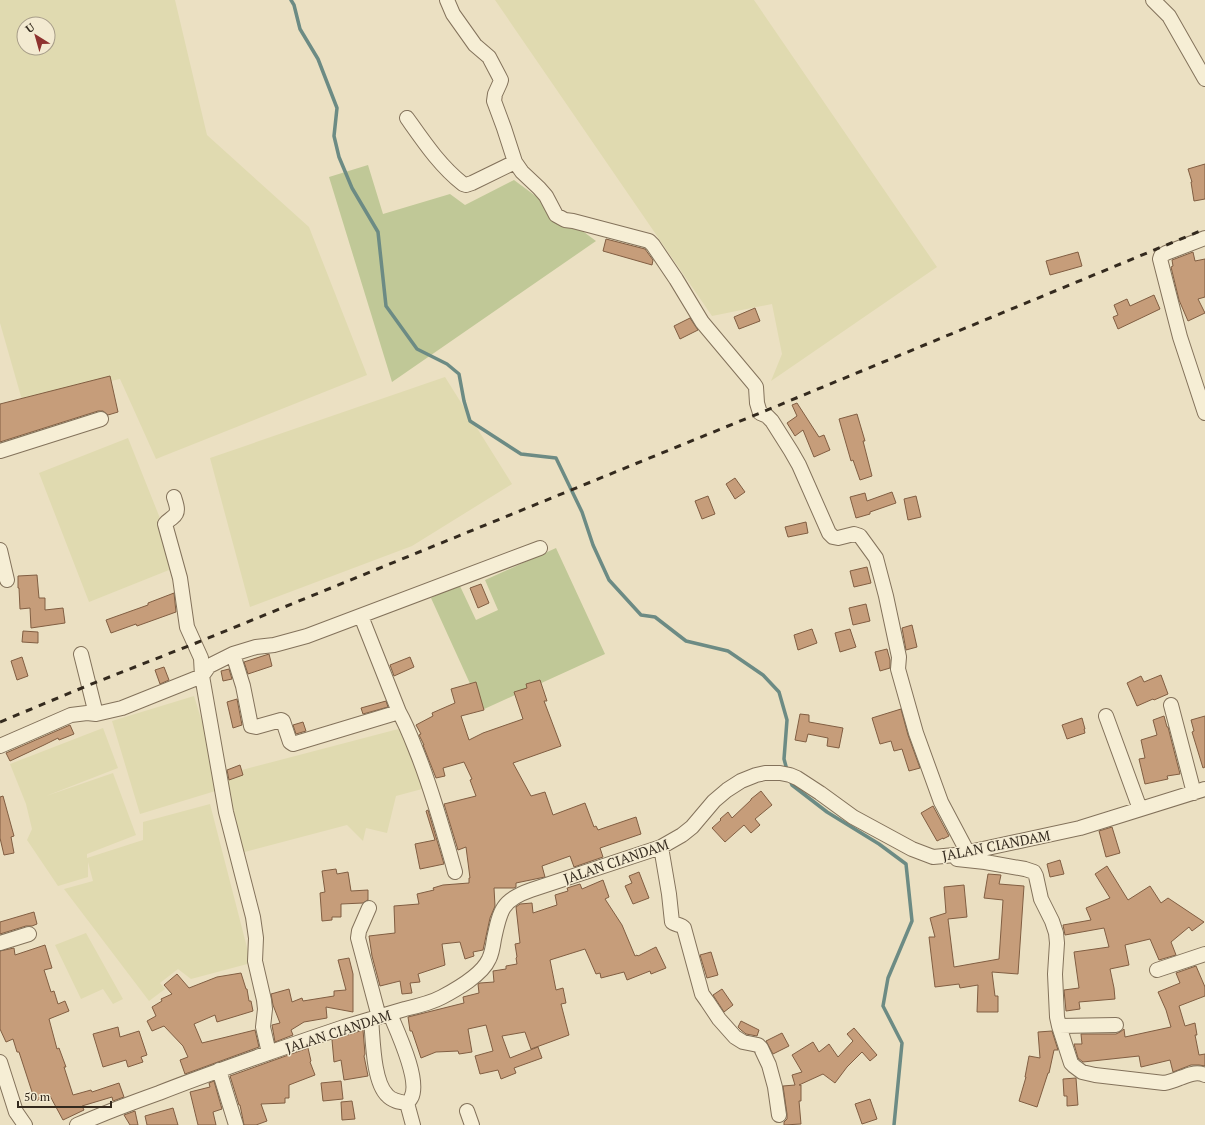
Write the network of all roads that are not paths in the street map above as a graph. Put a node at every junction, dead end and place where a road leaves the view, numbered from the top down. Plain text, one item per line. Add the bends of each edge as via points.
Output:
1 (447, 0) edge
2 (1153, 0) edge
3 (1205, 80) edge
4 (407, 118) dead end
5 (515, 162) junction
6 (1205, 238) edge
7 (1205, 413) edge
8 (101, 419) dead end
9 (0, 451) edge
10 (174, 498) dead end
11 (540, 548) dead end
12 (0, 550) edge
13 (6, 580) dead end
14 (361, 616) junction
15 (80, 654) dead end
16 (233, 654) junction
17 (202, 676) junction
18 (1171, 705) dead end
19 (399, 712) junction
20 (96, 714) junction
21 (1106, 716) dead end
22 (0, 746) edge
23 (1200, 791) edge
24 (1140, 809) junction
25 (661, 847) junction
26 (968, 853) junction
27 (941, 857) junction
28 (455, 872) dead end
29 (369, 908) dead end
30 (29, 934) dead end
31 (0, 943) edge
32 (1205, 954) edge
33 (1157, 970) dead end
34 (380, 1017) junction
35 (1116, 1025) dead end
36 (1059, 1026) junction
37 (269, 1053) junction
38 (0, 1062) edge
39 (219, 1070) junction
40 (1205, 1075) edge
41 (407, 1103) junction
42 (467, 1111) dead end
43 (779, 1115) dead end
44 (25, 1125) edge
45 (77, 1125) edge
46 (236, 1125) edge
47 (414, 1125) edge
48 (472, 1125) edge

1 - 5 street via 453,14 475,45 489,57 501,80 494,101
2 - 3 street via 1169,16
4 - 5 street via 437,159 463,184 472,183
5 - 26 street via 546,196 556,215 565,220 649,241 653,245 702,322 756,387 760,413 772,421 792,452 829,533 838,538 854,534 860,536 876,558 899,657 898,669 916,732 941,802
6 - 7 street via 1160,259 1180,337
8 - 9 street
10 - 17 street via 177,513 165,524 180,578 187,627 202,658
11 - 14 street
12 - 13 street
14 - 16 street via 307,636
14 - 19 street
15 - 20 street
16 - 17 street via 209,666
16 - 19 street via 251,726 283,720 293,744
17 - 20 street via 122,708
17 - 37 street via 226,812 253,917 256,938 255,961 264,1000 263,1027
18 - 23 street
19 - 28 street via 429,785
20 - 22 street via 86,712 71,715
21 - 24 street
23 - 24 street, JALAN CIANDAM
24 - 26 street, JALAN CIANDAM via 1080,828
25 - 27 street, JALAN CIANDAM via 674,841 692,827 714,801 734,785 765,773 785,774 806,783 853,816 889,837 924,854
25 - 34 street, JALAN CIANDAM via 518,894 503,909 489,960 482,970 436,1000
25 - 43 street via 672,922 684,928 702,994 735,1037 761,1048 776,1087
26 - 27 street, JALAN CIANDAM
27 - 36 street via 985,862 1034,872 1041,899 1057,938 1055,974
29 - 34 street via 358,938
30 - 31 street
32 - 33 street
34 - 37 street, JALAN CIANDAM
34 - 41 street via 411,1069 413,1092
34 - 41 street via 376,1071 387,1096
35 - 36 street
36 - 40 street via 1071,1063 1082,1072 1164,1083 1195,1073
37 - 39 street, JALAN CIANDAM
38 - 44 street via 16,1112
39 - 45 street, JALAN CIANDAM
39 - 46 street
41 - 47 street
42 - 48 street

